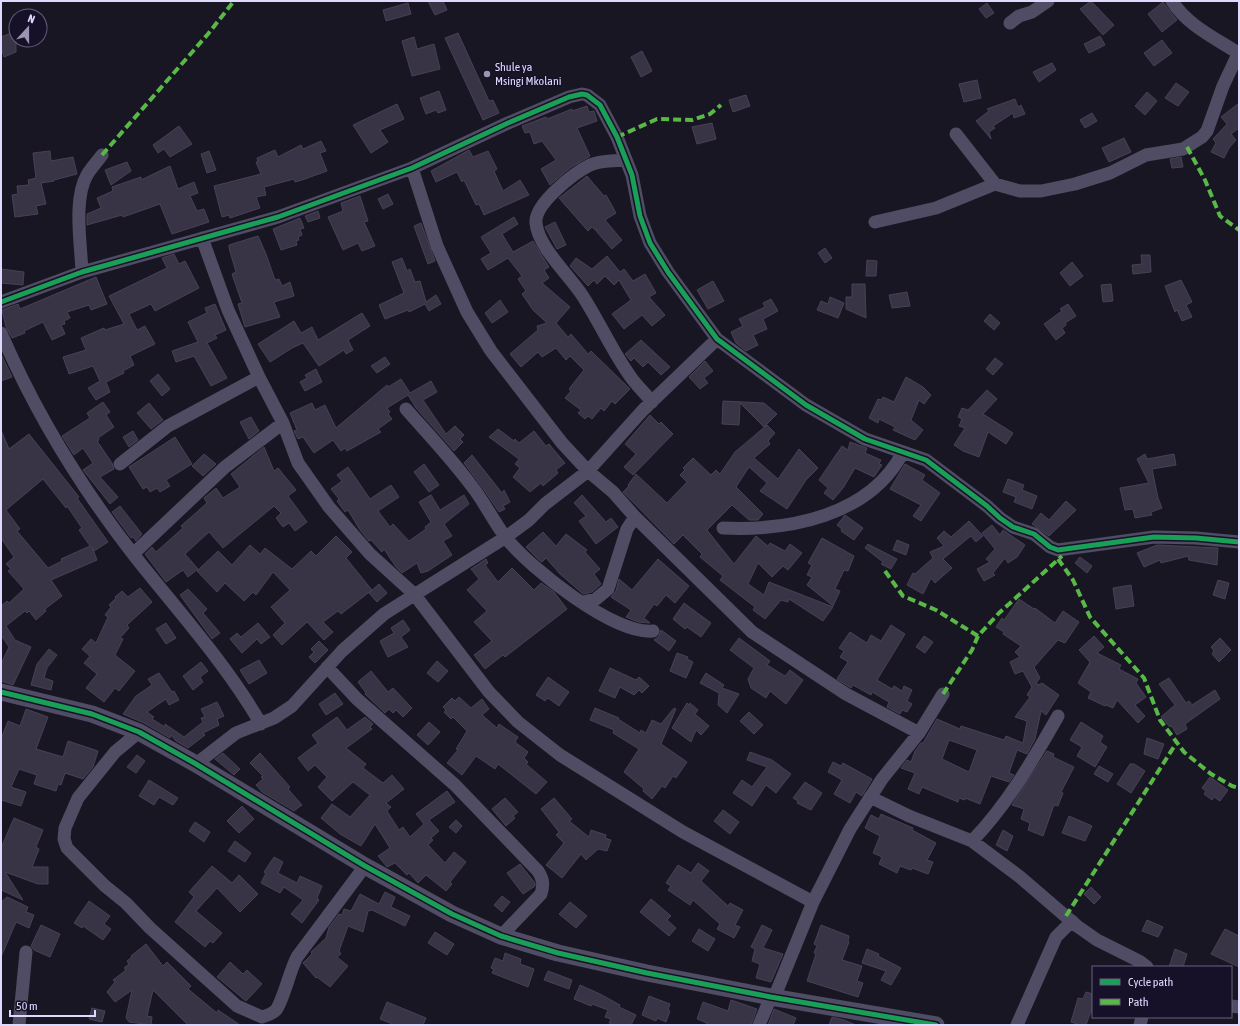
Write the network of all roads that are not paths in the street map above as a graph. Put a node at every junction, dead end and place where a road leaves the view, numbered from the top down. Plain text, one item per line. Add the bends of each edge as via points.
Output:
1 (1048, 1) edge
2 (1172, 1) edge
3 (1010, 22) dead end
4 (1239, 52) edge
5 (956, 134) dead end
6 (102, 155) dead end
7 (626, 160) junction
8 (412, 168) junction
9 (995, 184) junction
10 (875, 222) dead end
11 (202, 238) junction
12 (82, 272) junction
13 (1, 302) edge
14 (1, 333) edge
15 (717, 339) junction
16 (259, 377) junction
17 (652, 402) junction
18 (406, 409) dead end
19 (283, 423) junction
20 (903, 452) junction
21 (120, 464) dead end
22 (588, 471) junction
23 (635, 517) junction
24 (723, 528) dead end
25 (506, 537) junction
26 (1239, 542) edge
27 (133, 554) junction
28 (414, 594) junction
29 (584, 602) junction
30 (654, 631) dead end
31 (327, 667) junction
32 (1, 692) edge
33 (943, 694) dead end
34 (1058, 716) dead end
35 (261, 724) junction
36 (139, 732) junction
37 (919, 733) junction
38 (196, 764) junction
39 (870, 797) junction
40 (972, 842) junction
41 (365, 866) junction
42 (813, 902) junction
43 (1072, 921) junction
44 (501, 936) junction
45 (26, 952) dead end
46 (1145, 966) edge
47 (772, 997) junction
48 (19, 1025) edge
49 (759, 1025) edge
50 (936, 1025) edge
51 (1017, 1025) edge

1 - 3 street
2 - 4 street via 1179,13 1201,30
4 - 9 street via 1223,86 1207,131 1192,145 1146,155 1110,173 1041,191 1020,191
5 - 9 street
6 - 12 street via 86,176 82,186
7 - 8 street via 617,136 600,105 593,98 582,94 508,123
7 - 15 street via 632,175 640,216 650,243
7 - 17 street via 590,165 559,188 542,205 536,224 546,248 581,294 630,378
8 - 11 street via 278,217
8 - 22 street via 437,246 467,312 491,351 562,443
9 - 10 street via 936,208
11 - 12 street
11 - 16 street via 228,310
12 - 13 street
14 - 27 street via 69,463
15 - 17 street
15 - 20 street via 769,379 819,412 865,439
16 - 19 street
16 - 21 street via 168,426
17 - 22 street
18 - 25 street via 472,485
19 - 27 street via 225,467
19 - 28 street via 298,463 329,507 370,554
20 - 24 street via 893,470 883,480 837,512 760,529
20 - 26 street via 926,460 1013,527 1034,534 1058,550 1154,537
22 - 23 street
22 - 25 street
23 - 29 street via 627,529 608,590 596,599
23 - 37 street via 752,632 846,694
25 - 28 street
25 - 29 street via 536,569 560,588
27 - 35 street via 215,656
28 - 31 street via 384,614
28 - 42 street via 489,692 518,722 560,755 683,832
29 - 30 street via 597,612 632,629
31 - 35 street via 292,706
31 - 44 street via 357,699 455,785 538,871 544,886 541,894
32 - 36 street via 92,714
33 - 37 street
34 - 40 street via 1029,765 987,826
35 - 38 street via 236,733
36 - 38 street
36 - 41 street via 115,752 78,798 65,828 64,839 67,848 105,886 126,902 150,928 237,1006 262,1017 270,1015 277,1008 297,957
37 - 39 street
38 - 41 street
39 - 40 street
39 - 42 street via 850,829
40 - 43 street via 1020,877
41 - 44 street via 452,914
42 - 47 street
43 - 46 street via 1097,940
43 - 51 street via 1056,937
44 - 47 street via 558,953
45 - 48 street
47 - 49 street
47 - 50 street

